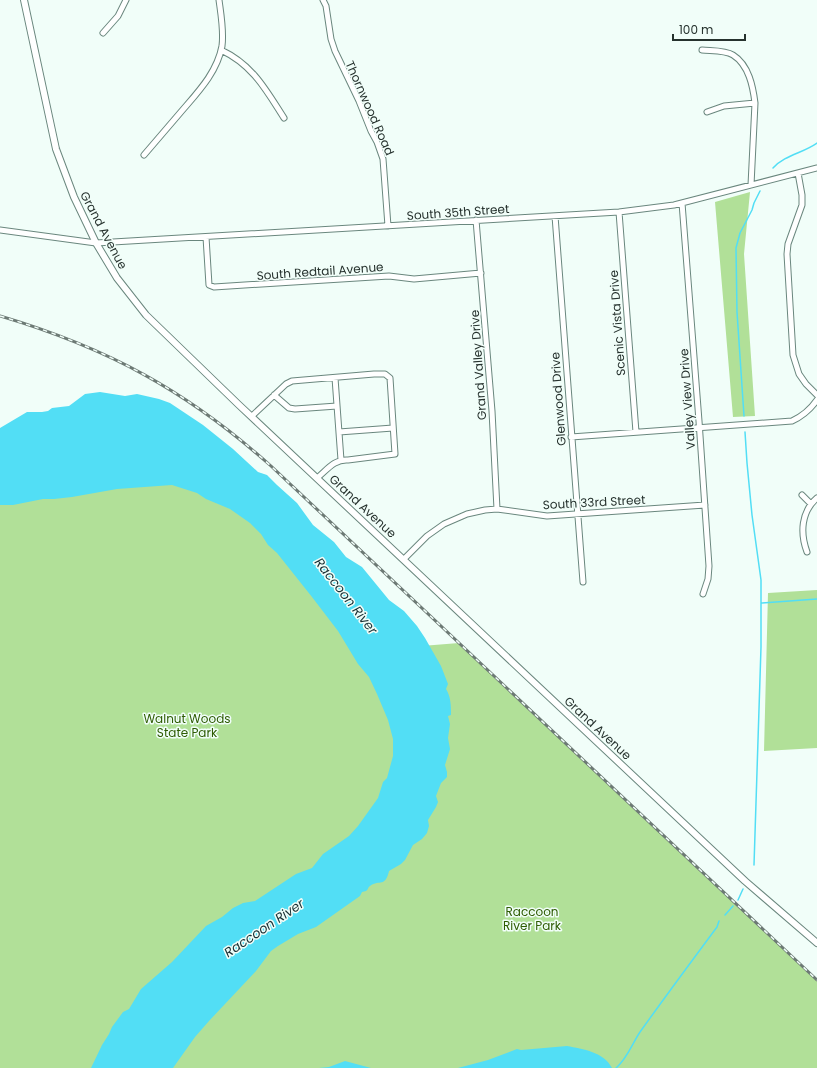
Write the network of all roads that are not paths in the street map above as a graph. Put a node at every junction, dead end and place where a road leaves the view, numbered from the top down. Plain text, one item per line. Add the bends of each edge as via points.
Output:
1 (24, 0) edge
2 (126, 0) edge
3 (219, 0) edge
4 (323, 0) edge
5 (104, 32) dead end
6 (221, 50) junction
7 (702, 50) dead end
8 (755, 103) junction
9 (707, 112) dead end
10 (284, 118) dead end
11 (144, 155) dead end
12 (817, 168) edge
13 (798, 173) junction
14 (751, 185) junction
15 (682, 203) junction
16 (619, 212) junction
17 (555, 216) junction
18 (476, 220) junction
19 (388, 226) junction
20 (0, 230) edge
21 (206, 237) junction
22 (96, 243) junction
23 (481, 274) junction
24 (335, 378) junction
25 (274, 395) junction
26 (817, 395) edge
27 (817, 400) edge
28 (337, 406) junction
29 (252, 416) junction
30 (700, 427) junction
31 (393, 428) junction
32 (339, 432) junction
33 (636, 432) junction
34 (571, 437) junction
35 (341, 460) junction
36 (317, 478) junction
37 (802, 495) dead end
38 (817, 498) edge
39 (811, 504) junction
40 (705, 505) junction
41 (497, 509) junction
42 (577, 514) junction
43 (807, 552) dead end
44 (404, 559) junction
45 (583, 582) dead end
46 (703, 594) dead end
47 (817, 943) edge

1 - 22 main road, Grand Avenue via 56,149 74,197
2 - 5 street via 118,16
3 - 6 street
4 - 19 street, Thornwood Road via 334,51 382,155
6 - 10 street via 238,59 252,71
6 - 11 street via 202,88
7 - 8 street via 733,55 742,63 750,76
8 - 9 street via 724,106
8 - 14 street
12 - 13 street, South 35th Street
13 - 14 street, South 35th Street
13 - 26 street via 802,205 787,254 793,355 799,374
14 - 15 street, South 35th Street
15 - 16 street, South 35th Street
15 - 30 street, Valley View Drive
16 - 17 street, South 35th Street
16 - 33 street, Scenic Vista Drive
17 - 18 street, South 35th Street
17 - 34 street, Glenwood Drive
18 - 19 street, South 35th Street
18 - 23 street, Grand Valley Drive
19 - 21 street, South 35th Street
20 - 22 street, South 35th Street
21 - 22 street, South 35th Street
21 - 23 street, South Redtail Avenue via 210,285 214,287 389,276 414,279
22 - 29 main road, Grand Avenue via 117,278 146,315
23 - 41 street, Grand Valley Drive
24 - 25 street via 292,381
24 - 28 street
24 - 31 street via 374,374 385,374 390,378
25 - 28 street via 289,408
25 - 29 street
27 - 30 street via 801,417 792,420
28 - 32 street
29 - 36 main road, Grand Avenue
30 - 33 street
30 - 40 street, Valley View Drive
31 - 32 street
31 - 35 street via 395,454
32 - 35 street
33 - 34 street
34 - 42 street, Glenwood Drive
35 - 36 street
36 - 44 main road, Grand Avenue
37 - 39 street
38 - 39 street
39 - 43 street via 802,530
40 - 42 street, South 33rd Street
40 - 46 street, Valley View Drive via 709,566
41 - 42 street, South 33rd Street via 546,516
41 - 44 street, South 33rd Street via 467,514 444,524 427,536
42 - 45 street, Glenwood Drive
44 - 47 main road, Grand Avenue via 745,881

